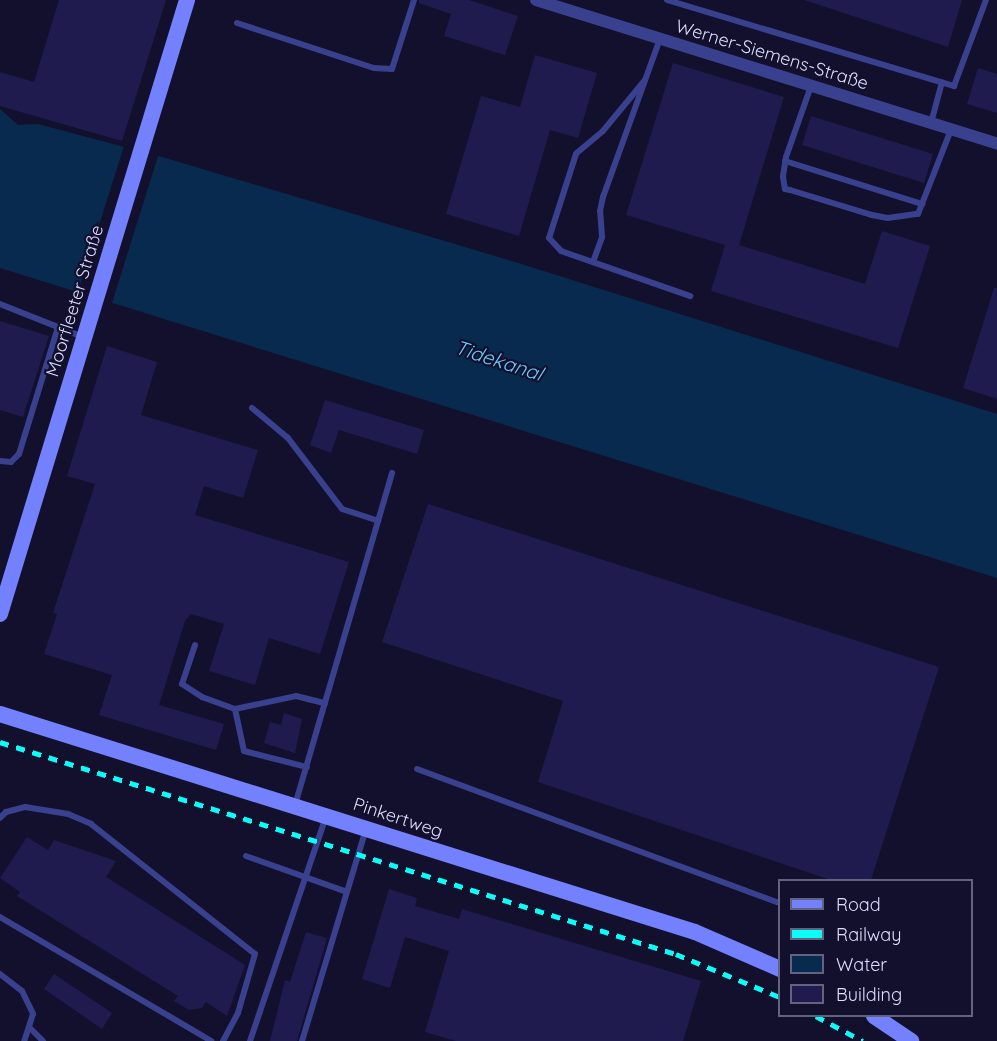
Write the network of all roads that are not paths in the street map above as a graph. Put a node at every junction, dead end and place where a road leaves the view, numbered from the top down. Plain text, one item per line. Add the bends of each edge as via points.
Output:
1 (187, 0) edge
2 (414, 0) edge
3 (536, 0) edge
4 (667, 0) edge
5 (986, 0) edge
6 (237, 23) dead end
7 (660, 39) junction
8 (645, 80) junction
9 (942, 82) junction
10 (811, 86) junction
11 (931, 123) junction
12 (951, 130) junction
13 (997, 144) edge
14 (785, 161) junction
15 (922, 204) junction
16 (593, 262) junction
17 (690, 296) dead end
18 (0, 304) edge
19 (58, 327) junction
20 (84, 337) junction
21 (252, 408) dead end
22 (0, 461) edge
23 (392, 473) dead end
24 (378, 521) junction
25 (0, 614) edge
26 (195, 645) dead end
27 (325, 703) junction
28 (235, 709) junction
29 (0, 714) edge
30 (307, 767) junction
31 (417, 769) dead end
32 (295, 806) junction
33 (326, 816) junction
34 (0, 818) edge
35 (366, 828) junction
36 (246, 856) dead end
37 (304, 879) junction
38 (347, 892) junction
39 (778, 902) edge
40 (0, 917) edge
41 (778, 968) edge
42 (0, 974) edge
43 (875, 1017) edge
44 (31, 1029) junction
45 (24, 1041) edge
46 (43, 1041) edge
47 (212, 1041) edge
48 (223, 1041) edge
49 (250, 1041) edge
50 (302, 1041) edge
51 (911, 1041) edge

1 - 20 street, Moorfleeter Straße
2 - 6 lane via 392,69 374,68
3 - 7 street, Werner-Siemens-Straße
4 - 9 lane
5 - 9 lane via 954,86
7 - 8 lane
7 - 10 street, Werner-Siemens-Straße
8 - 16 lane via 603,197 602,237
8 - 16 lane via 603,131 576,154 549,230 552,245
9 - 11 lane
10 - 11 street, Werner-Siemens-Straße
10 - 14 lane
11 - 12 street, Werner-Siemens-Straße
12 - 13 street, Werner-Siemens-Straße
12 - 15 lane
14 - 15 lane
14 - 15 lane via 785,189 888,218 918,214
16 - 17 lane
18 - 19 lane
19 - 20 lane
19 - 22 lane via 19,454 11,462
20 - 25 street, Moorfleeter Straße
21 - 24 lane via 288,438 342,509
23 - 24 lane
24 - 27 lane
26 - 28 lane via 182,684
27 - 28 lane via 296,696
27 - 30 lane
28 - 30 lane via 244,751
29 - 32 street, Pinkertweg
30 - 32 lane
31 - 39 lane
32 - 33 street, Pinkertweg
33 - 35 street, Pinkertweg
33 - 37 lane
34 - 48 lane via 6,812 25,807 68,814 91,825 255,954 238,1013
35 - 38 lane
35 - 41 street, Pinkertweg via 695,932
36 - 37 lane
37 - 38 lane
37 - 49 lane
38 - 50 lane
40 - 47 lane
42 - 44 lane via 22,991 33,1014
43 - 51 street
44 - 45 lane
44 - 46 lane

